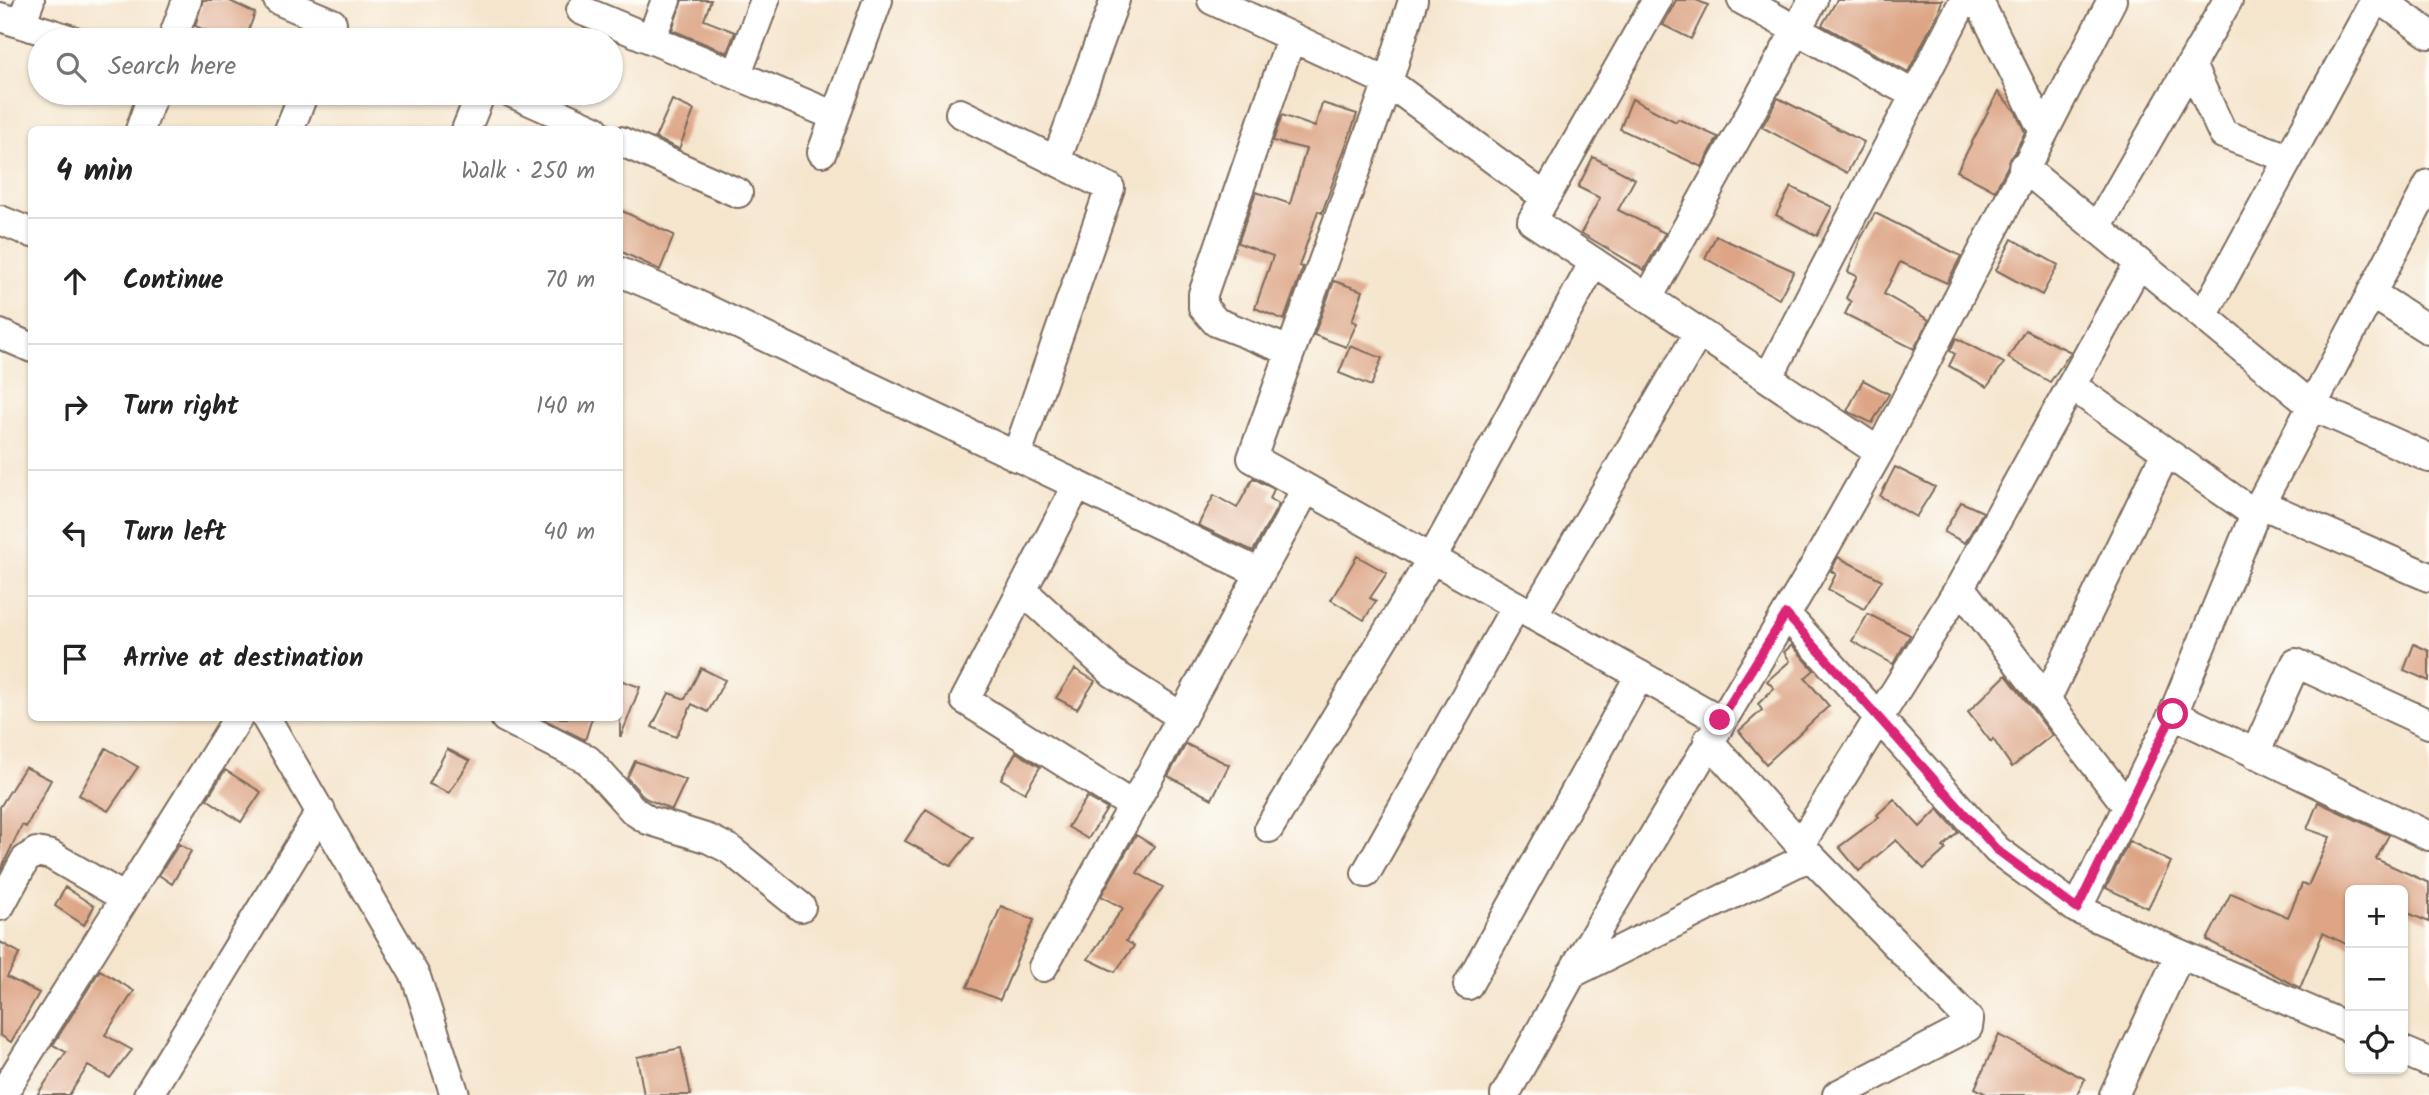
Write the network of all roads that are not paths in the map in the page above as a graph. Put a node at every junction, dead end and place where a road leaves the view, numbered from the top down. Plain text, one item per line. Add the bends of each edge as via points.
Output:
1 (187, 0) edge
2 (278, 0) edge
3 (666, 0) edge
4 (765, 0) edge
5 (878, 0) edge
6 (1115, 0) edge
7 (1212, 0) edge
8 (1413, 0) edge
9 (1657, 0) edge
10 (1742, 0) edge
11 (1813, 0) edge
12 (1964, 0) edge
13 (1978, 0) edge
14 (2112, 0) edge
15 (2228, 0) edge
16 (2375, 0) edge
17 (2381, 0) edge
18 (581, 10) dead end
19 (17, 14) edge
20 (332, 21) edge
21 (47, 28) edge
22 (176, 28) edge
23 (1797, 29) junction
24 (2429, 34) edge
25 (1291, 38) junction
26 (651, 39) junction
27 (2191, 65) junction
28 (737, 74) junction
29 (1388, 82) junction
30 (1915, 95) junction
31 (148, 105) edge
32 (299, 105) edge
33 (476, 105) edge
34 (539, 105) edge
35 (960, 113) dead end
36 (835, 116) junction
37 (141, 126) edge
38 (291, 126) edge
39 (468, 126) edge
40 (586, 126) edge
41 (2043, 130) junction
42 (623, 142) edge
43 (822, 152) dead end
44 (2288, 159) junction
45 (1056, 161) junction
46 (2023, 167) junction
47 (738, 193) dead end
48 (1545, 197) junction
49 (2426, 199) edge
50 (0, 220) edge
51 (2097, 229) junction
52 (28, 231) edge
53 (1594, 262) junction
54 (2139, 263) junction
55 (623, 281) edge
56 (2371, 293) junction
57 (1648, 298) junction
58 (2203, 316) junction
59 (2429, 330) edge
60 (1699, 332) junction
61 (0, 334) edge
62 (28, 346) edge
63 (1290, 351) junction
64 (1768, 378) junction
65 (2072, 386) junction
66 (2312, 405) junction
67 (1879, 452) junction
68 (2166, 452) junction
69 (1016, 457) junction
70 (2429, 458) edge
71 (1077, 485) junction
72 (1306, 489) junction
73 (2258, 509) junction
74 (1432, 559) junction
75 (1260, 573) junction
76 (2429, 576) edge
77 (1960, 587) junction
78 (1022, 590) junction
79 (1525, 611) junction
80 (1786, 614) junction
81 (1640, 676) junction
82 (2046, 700) junction
83 (2173, 714) junction
84 (1881, 716) junction
85 (1182, 717) junction
86 (235, 721) edge
87 (268, 721) edge
88 (511, 721) edge
89 (2429, 724) edge
90 (1714, 730) junction
91 (2255, 754) junction
92 (1133, 806) junction
93 (2127, 806) junction
94 (321, 811) junction
95 (1269, 828) dead end
96 (2429, 836) edge
97 (1805, 850) junction
98 (1366, 873) dead end
99 (125, 898) junction
100 (0, 906) edge
101 (801, 907) dead end
102 (2077, 909) junction
103 (2180, 954) junction
104 (1043, 967) dead end
105 (1572, 974) junction
106 (1468, 985) dead end
107 (2345, 1026) edge
108 (2408, 1053) edge
109 (2429, 1062) edge
110 (2, 1095) edge
111 (148, 1095) edge
112 (455, 1095) edge
113 (1505, 1095) edge
114 (1837, 1095) edge
115 (2114, 1095) edge

1 - 22 street
2 - 20 street
3 - 26 street
4 - 28 street
5 - 36 street
6 - 45 street
7 - 25 street
8 - 29 street
9 - 48 street
10 - 23 street
11 - 23 street
12 - 30 street
13 - 41 street
14 - 41 street
15 - 27 street
16 - 44 street
17 - 24 street
18 - 26 street
19 - 21 street
23 - 30 street
23 - 57 street
25 - 29 street
25 - 63 street via 1203,294 1203,307 1216,322
26 - 28 street
27 - 44 street via 2223,134
27 - 51 street
28 - 36 street
29 - 48 street
29 - 63 street
30 - 64 street
31 - 37 street
32 - 38 street
33 - 39 street
34 - 40 street
35 - 45 street
36 - 43 street
41 - 46 street
42 - 47 street
44 - 58 street
45 - 69 street via 1110,188
46 - 51 street
46 - 67 street
48 - 53 street via 1532,220
49 - 56 street
50 - 52 street
51 - 54 street
53 - 57 street
53 - 74 street
54 - 58 street
54 - 65 street
55 - 69 street via 687,300
56 - 59 street
56 - 66 street
57 - 60 street
58 - 66 street
60 - 64 street
60 - 79 street
61 - 62 street
63 - 72 street via 1252,458
64 - 67 street
65 - 68 street
65 - 77 street
66 - 70 street
66 - 73 street
67 - 80 street
68 - 73 street
68 - 82 street
69 - 71 street
71 - 75 street
71 - 78 street
72 - 74 street
72 - 75 street
73 - 76 street
73 - 83 street
74 - 79 street
74 - 95 street
75 - 85 street
77 - 82 street
77 - 84 street
78 - 85 street via 1113,673
78 - 92 street via 965,700
79 - 81 street
79 - 98 street
80 - 84 street
80 - 90 street
81 - 90 street
81 - 106 street
82 - 93 street
83 - 91 street
83 - 93 street
84 - 97 street
84 - 102 street via 1997,850
85 - 92 street
86 - 99 street
87 - 94 street
88 - 101 street via 588,760 634,811 648,820 729,849
89 - 91 street via 2295,663
90 - 97 street
90 - 105 street
91 - 96 street
92 - 104 street
93 - 102 street
94 - 111 street
94 - 112 street via 416,977
97 - 105 street
97 - 114 street via 1970,1022
99 - 100 street via 51,855 36,852 25,860
99 - 110 street
102 - 103 street
103 - 107 street
103 - 115 street
105 - 113 street
108 - 109 street

